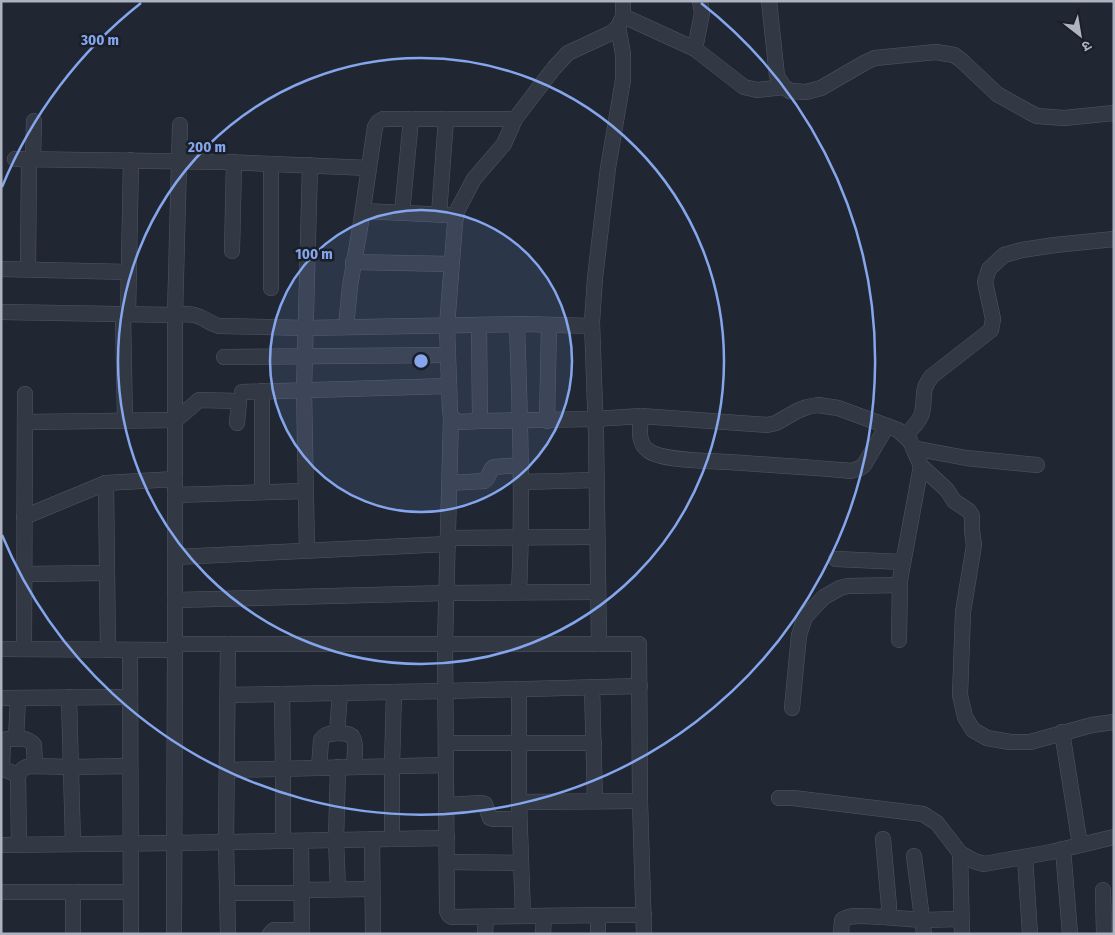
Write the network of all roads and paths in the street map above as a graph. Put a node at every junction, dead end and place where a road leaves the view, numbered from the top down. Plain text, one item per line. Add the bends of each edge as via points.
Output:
1 (700, 1) edge
2 (769, 1) edge
3 (621, 15) edge
4 (695, 49) junction
5 (784, 87) junction
6 (1114, 113) edge
7 (411, 119) junction
8 (446, 119) junction
9 (515, 119) junction
10 (34, 121) dead end
11 (180, 125) dead end
12 (26, 159) junction
13 (131, 160) junction
14 (179, 161) junction
15 (234, 162) junction
16 (271, 164) junction
17 (310, 165) junction
18 (369, 168) junction
19 (363, 211) junction
20 (402, 213) junction
21 (438, 214) junction
22 (456, 215) junction
23 (1114, 239) edge
24 (232, 251) dead end
25 (354, 262) junction
26 (451, 264) junction
27 (1, 269) edge
28 (28, 269) junction
29 (129, 272) junction
30 (271, 288) dead end
31 (1, 312) edge
32 (126, 314) junction
33 (175, 315) junction
34 (517, 324) junction
35 (479, 325) junction
36 (549, 325) junction
37 (447, 326) junction
38 (592, 326) junction
39 (346, 327) junction
40 (306, 328) junction
41 (448, 355) junction
42 (305, 357) junction
43 (224, 358) dead end
44 (449, 386) junction
45 (304, 390) junction
46 (262, 391) junction
47 (242, 392) dead end
48 (25, 394) dead end
49 (641, 416) junction
50 (451, 417) junction
51 (175, 419) junction
52 (125, 420) junction
53 (595, 420) junction
54 (520, 421) junction
55 (547, 421) junction
56 (25, 422) junction
57 (480, 422) junction
58 (237, 424) dead end
59 (887, 426) junction
60 (909, 442) junction
61 (520, 465) junction
62 (1037, 465) dead end
63 (921, 466) junction
64 (596, 480) junction
65 (450, 482) junction
66 (521, 482) junction
67 (106, 483) junction
68 (175, 487) junction
69 (306, 491) junction
70 (262, 492) junction
71 (24, 517) junction
72 (521, 537) junction
73 (597, 537) junction
74 (448, 541) junction
75 (307, 551) junction
76 (175, 556) junction
77 (836, 559) dead end
78 (903, 562) junction
79 (107, 573) junction
80 (24, 574) junction
81 (900, 585) junction
82 (519, 592) junction
83 (598, 592) junction
84 (447, 593) junction
85 (175, 600) junction
86 (899, 640) dead end
87 (228, 644) junction
88 (446, 644) junction
89 (599, 644) junction
90 (175, 647) junction
91 (1, 649) edge
92 (24, 649) junction
93 (108, 650) junction
94 (130, 650) junction
95 (640, 686) junction
96 (592, 687) junction
97 (519, 689) junction
98 (446, 691) junction
99 (394, 692) junction
100 (340, 693) junction
101 (282, 694) junction
102 (228, 695) junction
103 (130, 697) junction
104 (1, 698) edge
105 (18, 698) junction
106 (69, 698) junction
107 (792, 708) dead end
108 (1114, 722) edge
109 (1062, 732) junction
110 (337, 733) junction
111 (16, 739) junction
112 (446, 743) junction
113 (519, 743) junction
114 (594, 743) junction
115 (446, 765) junction
116 (35, 766) junction
117 (130, 766) junction
118 (392, 766) junction
119 (71, 767) junction
120 (338, 767) junction
121 (354, 767) junction
122 (283, 768) junction
123 (319, 768) junction
124 (227, 770) junction
125 (18, 775) junction
126 (779, 798) dead end
127 (595, 801) junction
128 (640, 801) junction
129 (519, 802) junction
130 (447, 805) junction
131 (520, 819) junction
132 (1114, 837) edge
133 (447, 838) junction
134 (372, 839) junction
135 (392, 839) junction
136 (883, 839) dead end
137 (336, 840) junction
138 (283, 841) junction
139 (301, 841) junction
140 (226, 842) junction
141 (174, 843) junction
142 (74, 844) junction
143 (131, 844) junction
144 (1, 845) edge
145 (18, 845) junction
146 (1080, 845) junction
147 (1063, 849) junction
148 (960, 853) junction
149 (914, 856) dead end
150 (1025, 857) junction
151 (447, 862) junction
152 (521, 863) junction
153 (338, 889) junction
154 (372, 889) junction
155 (301, 891) junction
156 (1, 892) edge
157 (73, 892) junction
158 (131, 892) junction
159 (227, 893) junction
160 (1107, 896) edge
161 (598, 915) junction
162 (644, 915) junction
163 (523, 916) junction
164 (544, 916) junction
165 (486, 917) junction
166 (883, 917) junction
167 (923, 927) edge
168 (961, 927) edge
169 (302, 932) edge
170 (73, 934) edge
171 (130, 934) edge
172 (174, 934) edge
173 (228, 934) edge
174 (270, 934) edge
175 (373, 934) edge
176 (485, 934) edge
177 (543, 934) edge
178 (598, 934) edge
179 (644, 934) edge
180 (841, 934) edge
181 (1030, 934) edge
182 (1070, 934) edge
183 (1104, 934) edge

1 - 4 street via 702,13
2 - 5 street via 777,76
3 - 4 street
3 - 9 street via 611,33 568,53
3 - 38 street via 623,80 608,168
4 - 5 street via 744,86 757,90
5 - 6 street via 790,91 806,92 821,88 875,58 936,52 954,55 998,94 1037,116 1064,118
7 - 8 street
7 - 18 street via 383,119 378,122
7 - 20 street
8 - 9 street
8 - 21 street
9 - 22 street via 504,144 474,179
10 - 12 street
11 - 14 street
12 - 13 street
12 - 28 street
13 - 14 street
13 - 29 street
14 - 15 street
14 - 33 street
15 - 16 street
15 - 24 street
16 - 17 street
16 - 30 street
17 - 18 street
17 - 40 street
18 - 19 street
19 - 20 street
19 - 25 street
20 - 21 street
21 - 22 street
22 - 26 street
23 - 60 street via 1022,250 1004,255 989,269 985,282 993,319 991,330 926,384 922,414
25 - 26 street
25 - 39 street
26 - 37 street
27 - 28 street
28 - 29 street
29 - 32 street
31 - 32 street
32 - 33 street
32 - 52 street
33 - 40 street via 198,316 219,326
33 - 51 street
34 - 35 street
34 - 36 street
34 - 54 street
35 - 37 street
35 - 57 street
36 - 38 street
36 - 55 street
37 - 39 street
37 - 41 street
38 - 53 street
39 - 40 street
40 - 42 street
41 - 42 street
41 - 44 street
42 - 43 street
42 - 45 street
44 - 45 street
44 - 50 street
45 - 46 street
45 - 69 street
46 - 47 street
46 - 70 street
48 - 56 street
49 - 53 street
49 - 59 street via 768,426 807,406 818,405 838,408
49 - 59 street via 639,435 648,450 657,455 851,471 864,465
50 - 57 street via 458,422
50 - 65 street
51 - 52 street
51 - 58 street via 199,400 239,401
51 - 68 street
52 - 56 street
53 - 55 street
53 - 64 street
54 - 55 street
54 - 57 street
54 - 61 street
56 - 71 street
59 - 60 street via 898,430
60 - 62 street via 966,458
60 - 63 street
61 - 65 street via 494,467 484,481
61 - 66 street
63 - 78 street
63 - 109 street via 972,516 974,545 964,612 960,696 965,716 973,730 987,738 1010,742 1030,742
64 - 66 street
64 - 73 street
65 - 74 street
66 - 72 street
67 - 68 street
67 - 71 street
67 - 79 street
68 - 70 street
68 - 76 street
69 - 70 street
69 - 75 street
71 - 80 street
72 - 73 street
72 - 74 street
72 - 82 street
73 - 83 street
74 - 75 street
74 - 84 street
75 - 76 street
76 - 85 street
77 - 78 street
78 - 81 street
79 - 80 street
79 - 93 street
80 - 92 street
81 - 86 street
81 - 107 street via 840,588 824,597 805,617 799,636
82 - 83 street
82 - 84 street
83 - 89 street
84 - 85 street
84 - 88 street
85 - 90 street
87 - 88 street
87 - 90 street
87 - 102 street
88 - 89 street
88 - 98 street
89 - 95 street via 639,644
90 - 94 street
90 - 141 street
91 - 92 street
92 - 93 street
93 - 94 street
94 - 103 street
95 - 96 street
95 - 128 street
96 - 97 street
96 - 114 street
97 - 98 street
97 - 113 street
98 - 99 street
98 - 112 street
99 - 100 street
99 - 118 street
100 - 101 street
100 - 110 street
101 - 102 street
101 - 122 street
102 - 124 street
103 - 106 street
103 - 117 street
104 - 105 street
105 - 106 street
105 - 111 street
106 - 119 street
108 - 109 street
109 - 146 street
110 - 121 street via 354,738
110 - 123 street via 328,734 321,740
111 - 116 street via 32,742
111 - 125 street via 7,739 3,743 2,765
112 - 113 street
112 - 115 street
113 - 114 street
113 - 129 street
114 - 127 street
115 - 118 street
115 - 130 street
116 - 119 street
116 - 125 street via 25,767
117 - 119 street
117 - 143 street
118 - 121 street
118 - 135 street
119 - 142 street
120 - 121 street
120 - 123 street
120 - 137 street
122 - 123 street
122 - 124 street
122 - 138 street
124 - 140 street
125 - 145 street
126 - 148 street via 923,814 937,823
127 - 128 street
127 - 129 street
128 - 162 street
129 - 131 street
130 - 131 street via 482,803 490,818
130 - 133 street
131 - 152 street
132 - 146 street
133 - 135 street
133 - 151 street
134 - 135 street
134 - 137 street
134 - 154 street
136 - 166 street via 889,912
137 - 139 street
137 - 153 street
138 - 139 street
138 - 140 street
139 - 155 street
140 - 141 street
140 - 159 street
141 - 143 street
141 - 172 street
142 - 143 street
142 - 145 street
143 - 158 street
144 - 145 street
146 - 147 street
147 - 150 street
147 - 182 street
148 - 150 street via 984,864
148 - 168 street
149 - 167 street
150 - 181 street
151 - 152 street
151 - 165 street via 449,915
152 - 163 street
153 - 154 street
153 - 155 street
154 - 175 street
155 - 159 street
155 - 169 street
156 - 157 street
157 - 158 street
157 - 170 street
158 - 171 street
159 - 173 street
160 - 183 street
161 - 162 street
161 - 164 street
161 - 178 street
162 - 179 street
163 - 164 street
163 - 165 street
164 - 177 street
165 - 176 street
166 - 167 street
166 - 180 street via 846,918 842,920
167 - 168 street
169 - 174 street via 274,930

